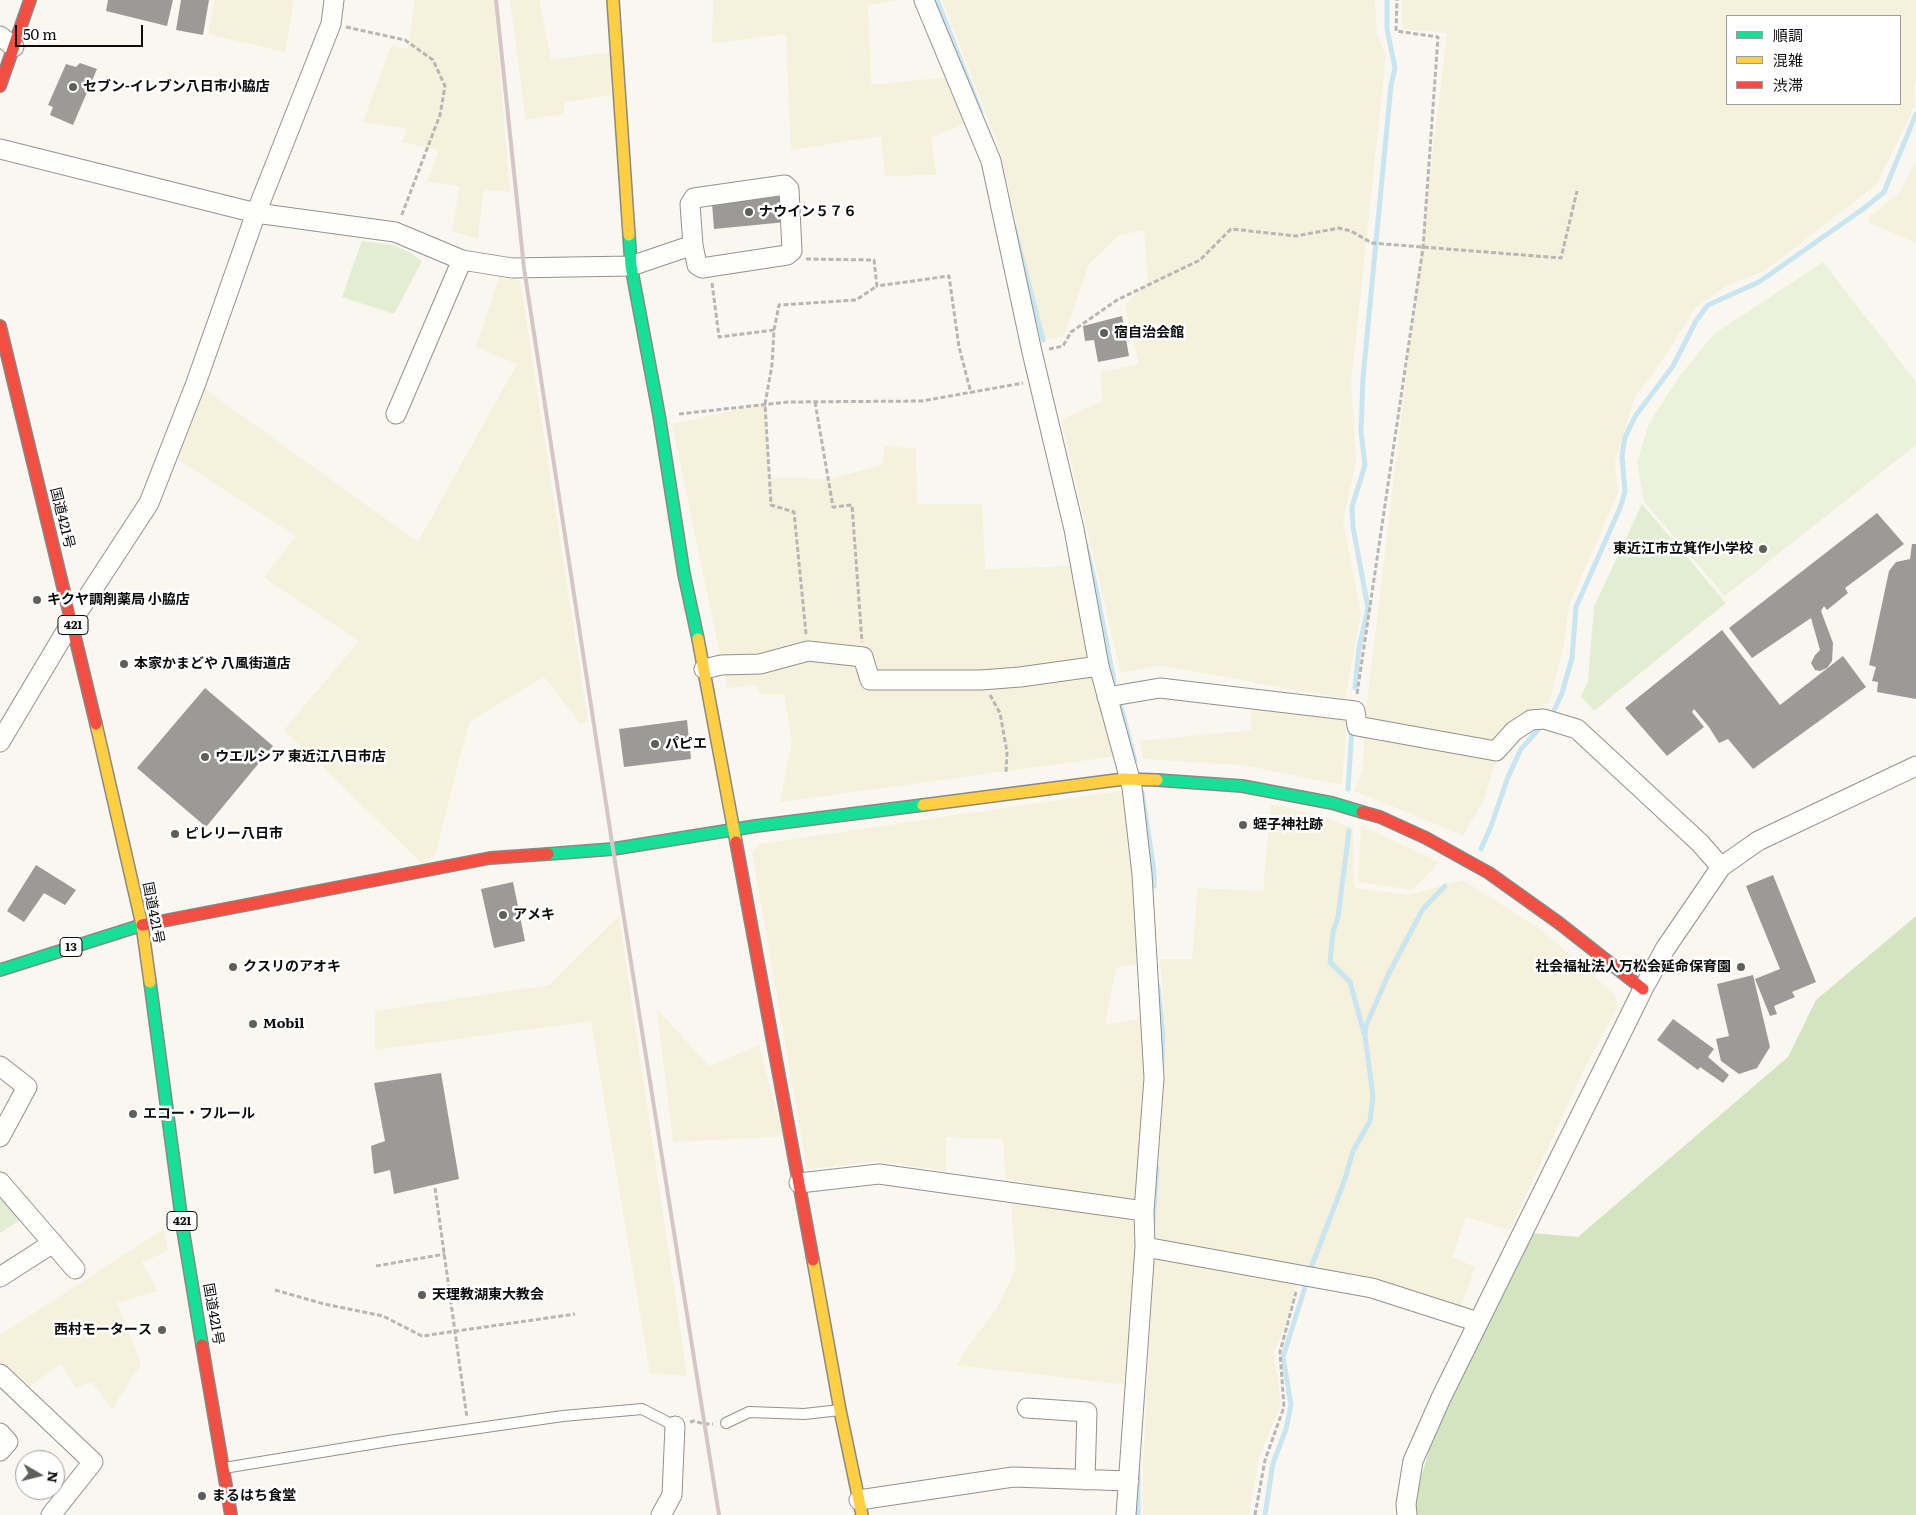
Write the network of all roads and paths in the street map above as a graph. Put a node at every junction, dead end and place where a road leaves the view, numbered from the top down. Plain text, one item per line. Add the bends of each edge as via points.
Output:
1 (30, 0) edge
2 (334, 0) edge
3 (613, 0) edge
4 (924, 0) edge
5 (1397, 0) edge
6 (331, 24) junction
7 (7, 41) edge
8 (0, 86) edge
9 (0, 149) edge
10 (1577, 191) dead end
11 (256, 213) junction
12 (395, 232) junction
13 (693, 245) junction
14 (1423, 248) junction
15 (792, 251) junction
16 (462, 260) junction
17 (631, 266) junction
18 (711, 266) junction
19 (877, 286) junction
20 (0, 326) edge
21 (774, 330) junction
22 (1032, 352) junction
23 (1038, 380) junction
24 (971, 393) junction
25 (815, 402) junction
26 (765, 404) junction
27 (396, 414) dead end
28 (659, 415) junction
29 (72, 621) junction
30 (808, 651) junction
31 (863, 657) junction
32 (1099, 666) junction
33 (704, 669) junction
34 (981, 680) junction
35 (1107, 697) junction
36 (1355, 711) junction
37 (0, 742) edge
38 (1916, 766) edge
39 (1129, 779) junction
40 (1006, 794) junction
41 (733, 829) junction
42 (1721, 867) junction
43 (142, 925) junction
44 (0, 970) edge
45 (1643, 989) junction
46 (0, 1066) edge
47 (0, 1137) edge
48 (0, 1182) edge
49 (799, 1183) junction
50 (436, 1188) dead end
51 (1144, 1211) junction
52 (53, 1243) junction
53 (1146, 1247) junction
54 (444, 1254) junction
55 (376, 1266) dead end
56 (74, 1269) dead end
57 (1300, 1274) junction
58 (0, 1277) edge
59 (275, 1290) dead end
60 (575, 1314) dead end
61 (1478, 1322) junction
62 (455, 1331) junction
63 (0, 1374) edge
64 (1027, 1408) dead end
65 (840, 1410) junction
66 (726, 1423) joint
67 (675, 1426) junction
68 (469, 1429) junction
69 (0, 1433) edge
70 (0, 1451) edge
71 (224, 1468) junction
72 (1085, 1480) junction
73 (1128, 1481) junction
74 (860, 1507) edge
75 (51, 1515) edge
76 (231, 1515) edge
77 (661, 1515) edge
78 (1126, 1515) edge
79 (1255, 1515) edge
80 (1407, 1515) edge

1 - 7 main road
2 - 6 street
3 - 17 main road
4 - 22 street via 990,161
5 - 14 path via 1396,32 1438,37
6 - 11 street
6 - 12 path via 405,40 433,60 445,86 440,115
7 - 8 main road
9 - 11 street
10 - 14 path via 1561,258
11 - 12 street
11 - 29 street via 196,383 149,503
12 - 16 street
13 - 15 street via 690,204 694,198 785,185 789,190
13 - 17 street
13 - 18 street via 696,265 702,268
14 - 22 path via 1372,243 1339,228 1296,236 1231,230 1200,260 1117,300 1071,332 1063,346
14 - 36 path
15 - 18 street via 787,255
15 - 19 path via 798,259 874,260
16 - 17 street via 524,268
16 - 27 street
17 - 28 main road
18 - 21 path via 719,336
19 - 21 path via 856,300 779,305
19 - 24 path via 949,276 959,347
20 - 29 main road, 国道421号 / 421
21 - 26 path
22 - 23 street
23 - 24 path
23 - 32 street via 1074,529
24 - 25 path via 922,401
25 - 26 path
25 - 31 path via 834,507 852,505
26 - 28 path
26 - 30 path via 771,505 794,512
28 - 33 main road via 684,574
29 - 37 street
29 - 43 main road, 国道421号 / 421
30 - 31 street
30 - 33 street via 760,664
31 - 34 street via 870,680
32 - 34 street
32 - 35 street
33 - 41 main road
34 - 40 path via 1000,713 1007,752
35 - 36 street via 1160,688
35 - 39 street
36 - 42 street via 1357,726 1496,750 1514,731 1531,720 1544,719 1577,729 1700,843
38 - 42 street via 1758,841
39 - 40 main road
39 - 45 main road via 1242,786 1332,803 1380,817 1426,838 1488,873 1559,923
39 - 51 street via 1142,874 1154,1078
40 - 41 main road
41 - 43 main road via 613,849 490,858
41 - 49 main road
42 - 45 street via 1665,949
43 - 44 main road, 13
43 - 71 main road, 国道421号 / 421 via 183,1230
45 - 61 street
46 - 47 street via 27,1087
48 - 52 street
49 - 51 street via 878,1174
49 - 65 main road
50 - 54 path
51 - 53 street
52 - 56 street
52 - 58 street
53 - 57 street
53 - 73 street
54 - 55 path
54 - 62 path
57 - 61 street via 1372,1288
57 - 79 path via 1280,1352 1284,1407 1265,1460
59 - 62 path via 383,1316 422,1336
60 - 62 path
61 - 80 street via 1413,1462
62 - 68 path
63 - 75 street via 94,1462
64 - 72 street via 1088,1412
65 - 66 lane via 804,1414 749,1412
65 - 74 main road
66 - 67 path via 694,1421
67 - 68 lane via 642,1409
67 - 77 street via 672,1495
68 - 71 lane
69 - 70 street via 8,1442
71 - 76 main road, 国道421号 / 421
72 - 73 street
72 - 74 street via 1013,1477
73 - 78 street

